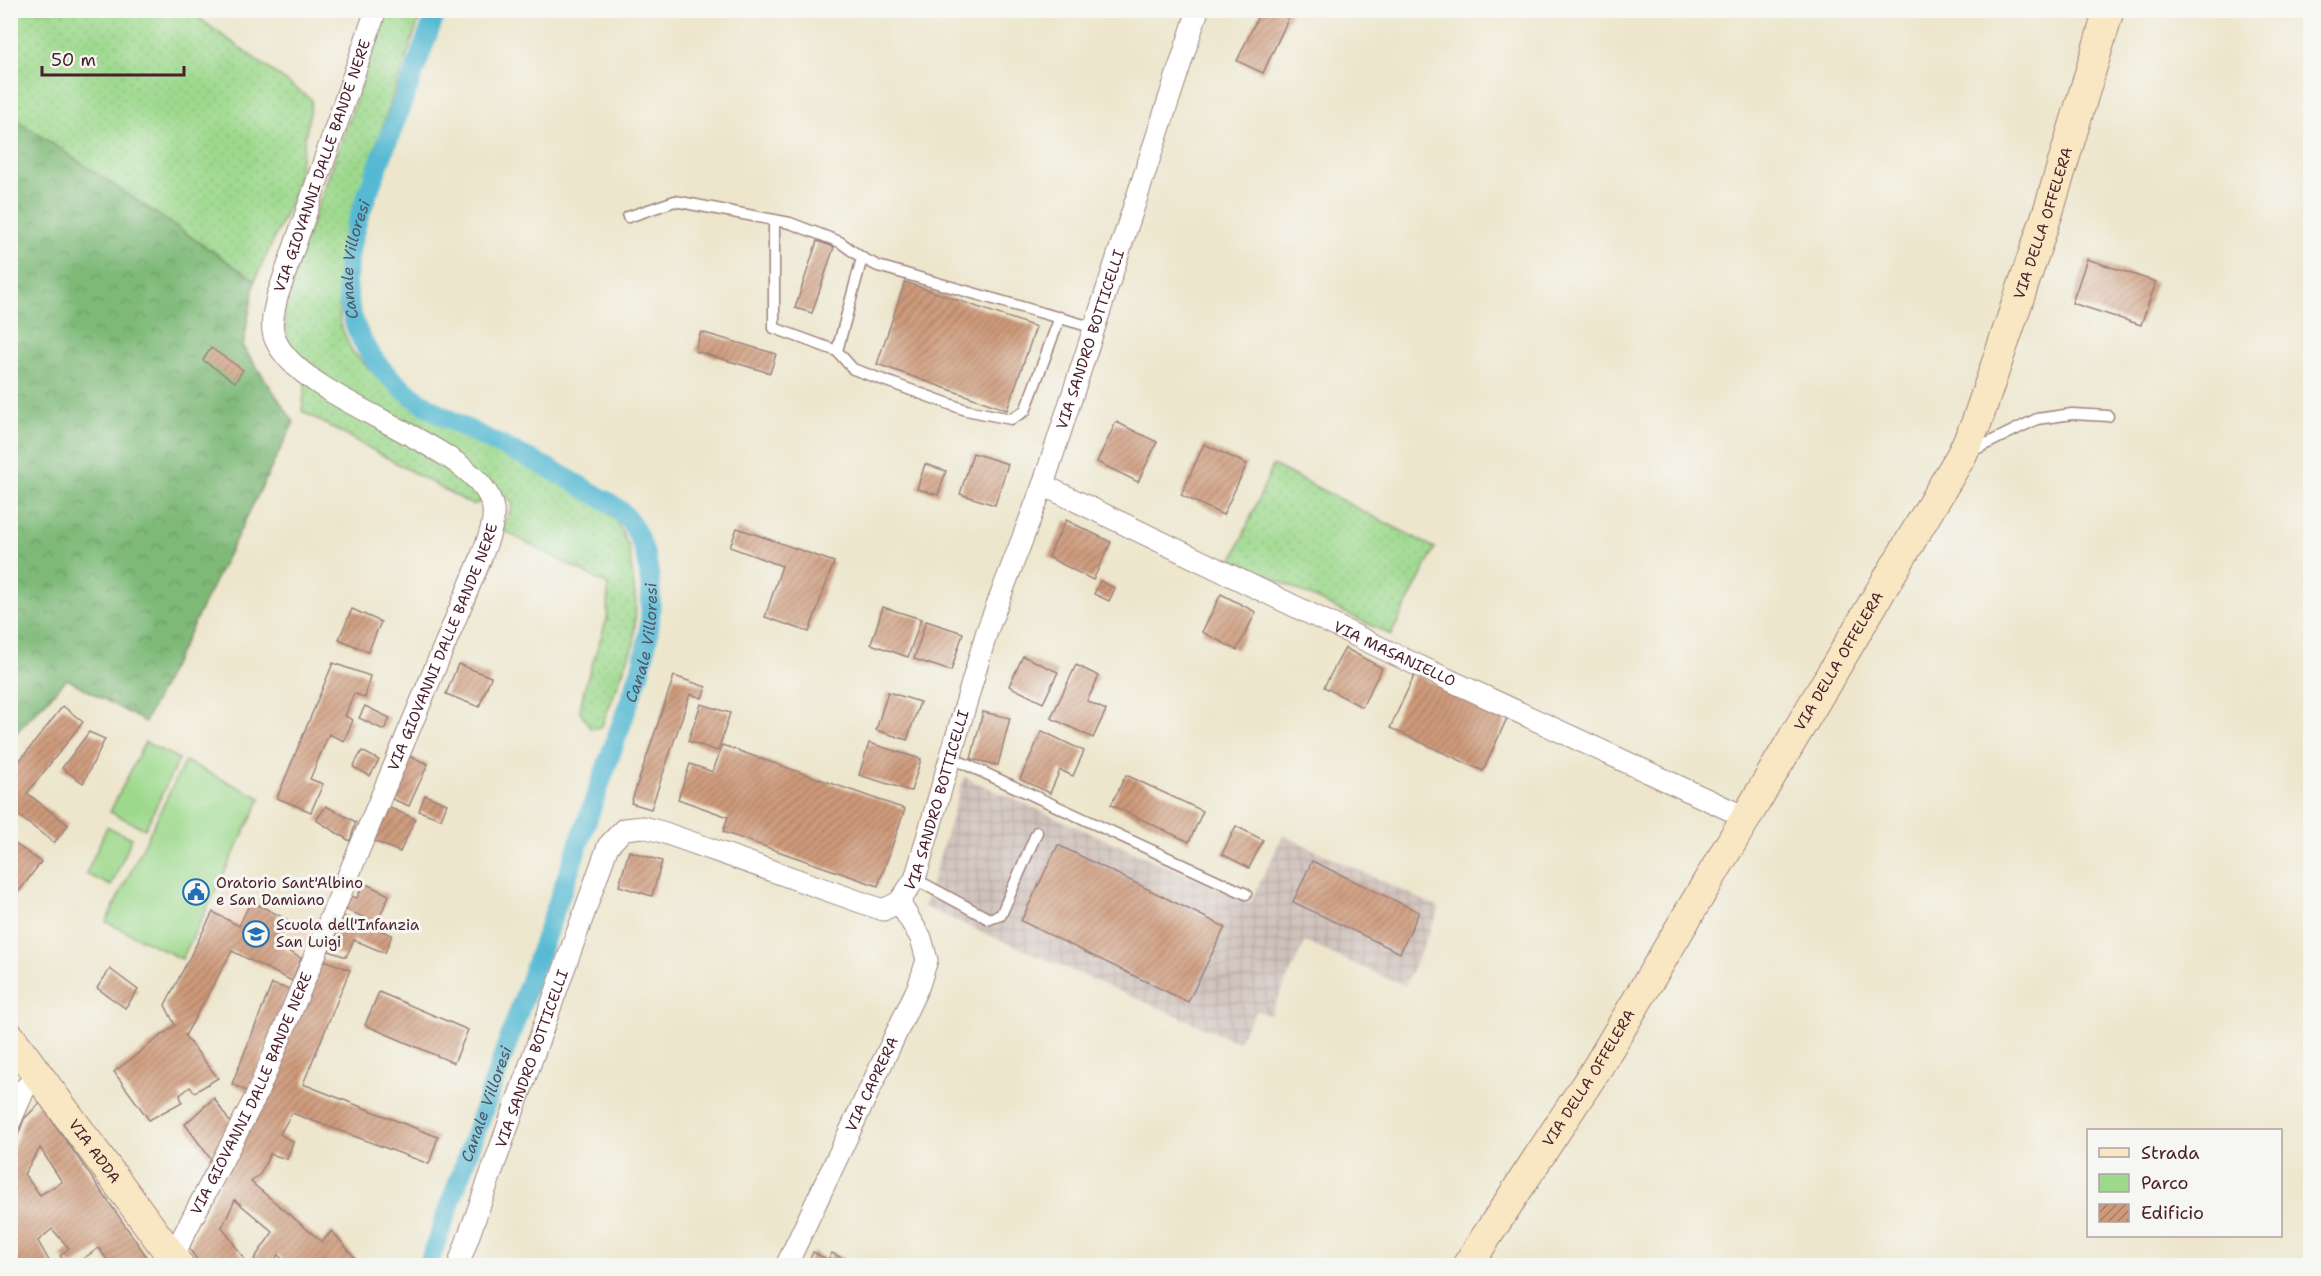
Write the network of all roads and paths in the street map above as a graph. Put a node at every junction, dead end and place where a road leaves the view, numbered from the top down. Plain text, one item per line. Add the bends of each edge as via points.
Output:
1 (376, 10) edge
2 (1198, 10) edge
3 (2109, 10) edge
4 (628, 217) dead end
5 (774, 220) junction
6 (862, 258) junction
7 (1060, 317) junction
8 (1095, 328) junction
9 (837, 351) junction
10 (2108, 416) dead end
11 (1961, 456) junction
12 (1043, 485) junction
13 (950, 757) junction
14 (1747, 818) junction
15 (1036, 832) dead end
16 (915, 879) junction
17 (1246, 894) dead end
18 (899, 902) junction
19 (10, 1037) edge
20 (39, 1075) junction
21 (10, 1122) edge
22 (177, 1262) edge
23 (458, 1266) edge
24 (786, 1266) edge
25 (1467, 1266) edge

1 - 22 street, VIA GIOVANNI DALLE BANDE NERE via 271,322 276,341 292,364 467,469 486,490 493,509 491,528 256,1096 181,1240
2 - 8 street, VIA SANDRO BOTTICELLI
3 - 11 street, VIA DELLA OFFELERA via 2049,209 1976,424
4 - 5 lane via 675,201
5 - 6 lane via 840,242
5 - 9 lane via 774,328
6 - 7 lane via 878,266
6 - 9 lane
7 - 8 lane
7 - 9 lane via 1025,411 1011,418 966,410 853,369
8 - 12 street, VIA SANDRO BOTTICELLI
10 - 11 lane via 2072,414 2037,419
11 - 14 street, VIA DELLA OFFELERA
12 - 13 street, VIA SANDRO BOTTICELLI via 987,631
12 - 14 street, VIA MASANIELLO
13 - 16 street, VIA SANDRO BOTTICELLI
13 - 17 lane
14 - 25 street, VIA DELLA OFFELERA via 1597,1068
15 - 16 lane via 1001,915 989,919
16 - 18 street, VIA SANDRO BOTTICELLI
18 - 23 street, VIA SANDRO BOTTICELLI via 883,910 643,826 624,829 608,846 579,921
18 - 24 street, VIA CAPRERA via 921,938 927,960 914,996
19 - 20 street, VIA ADDA
20 - 21 street via 24,1088
20 - 22 street, VIA ADDA

